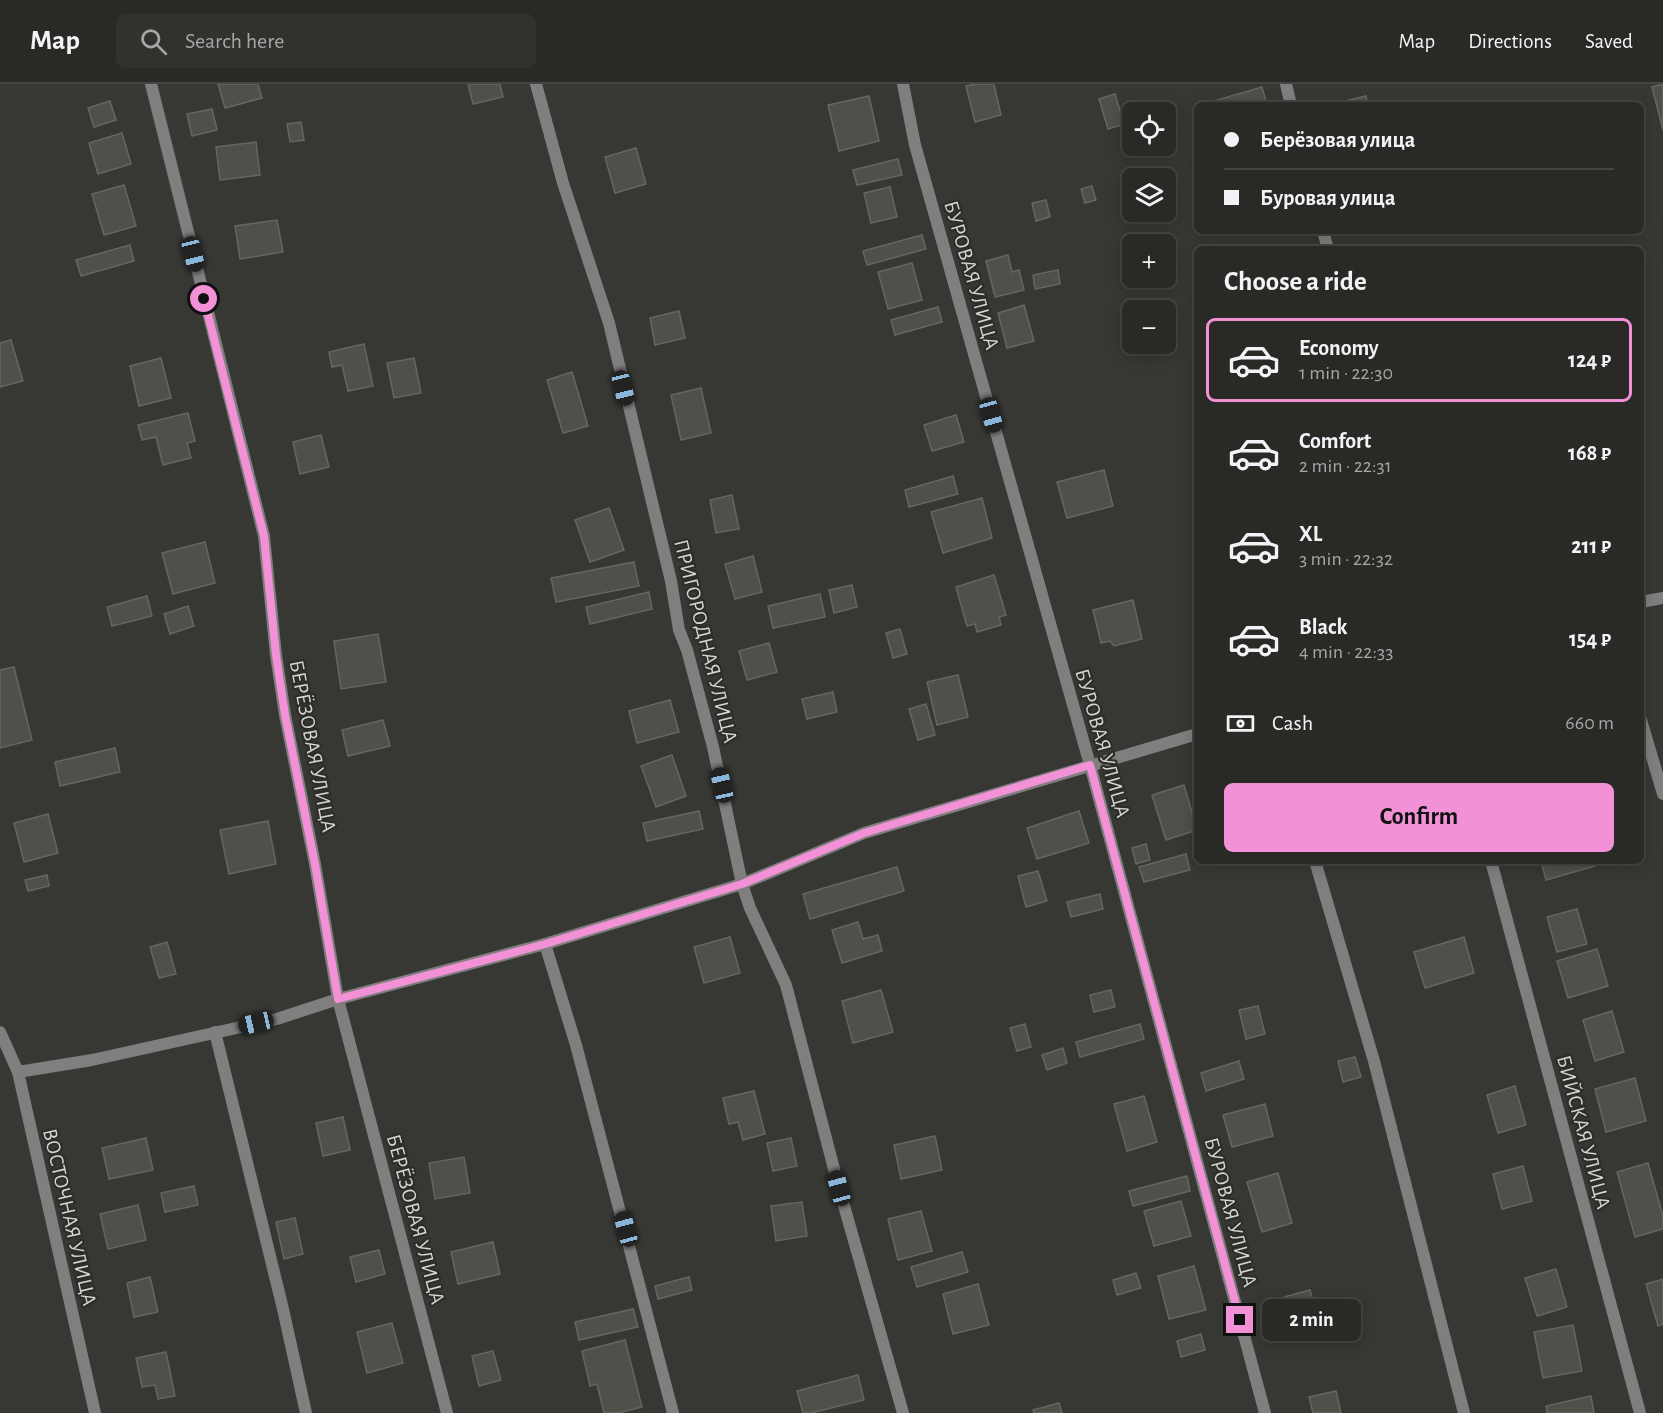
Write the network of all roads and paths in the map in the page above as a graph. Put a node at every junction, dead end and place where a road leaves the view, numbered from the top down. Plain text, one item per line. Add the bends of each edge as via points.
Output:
1 (150, 84) edge
2 (536, 84) edge
3 (903, 84) edge
4 (1286, 84) edge
5 (1290, 102) edge
6 (1663, 598) edge
7 (1644, 601) edge
8 (1644, 730) edge
9 (1194, 735) edge
10 (1090, 765) junction
11 (1663, 794) edge
12 (1317, 864) edge
13 (1492, 864) edge
14 (742, 884) junction
15 (545, 944) junction
16 (338, 999) junction
17 (0, 1032) edge
18 (215, 1032) junction
19 (18, 1072) junction
20 (95, 1413) edge
21 (306, 1413) edge
22 (447, 1413) edge
23 (673, 1413) edge
24 (903, 1413) edge
25 (1265, 1413) edge
26 (1464, 1413) edge
27 (1640, 1413) edge

1 - 16 street, БЕРЁЗОВАЯ УЛИЦА via 264,536 285,715
2 - 14 street, ПРИГОРОДНАЯ УЛИЦА via 563,183 609,323 679,630 713,747
3 - 10 street, БУРОВАЯ УЛИЦА via 918,156
4 - 5 street
6 - 7 street
8 - 11 street
9 - 10 street
10 - 14 street via 864,833
10 - 25 street, БУРОВАЯ УЛИЦА
12 - 26 street via 1374,1061
13 - 27 street, БИЙСКАЯ УЛИЦА
14 - 15 street
14 - 24 street, ПРИГОРОДНАЯ УЛИЦА via 786,985
15 - 16 street
15 - 23 street via 576,1045
16 - 18 street
16 - 22 street, БЕРЁЗОВАЯ УЛИЦА
17 - 19 street, ВОСТОЧНАЯ УЛИЦА
18 - 19 street
18 - 21 street
19 - 20 street, ВОСТОЧНАЯ УЛИЦА

